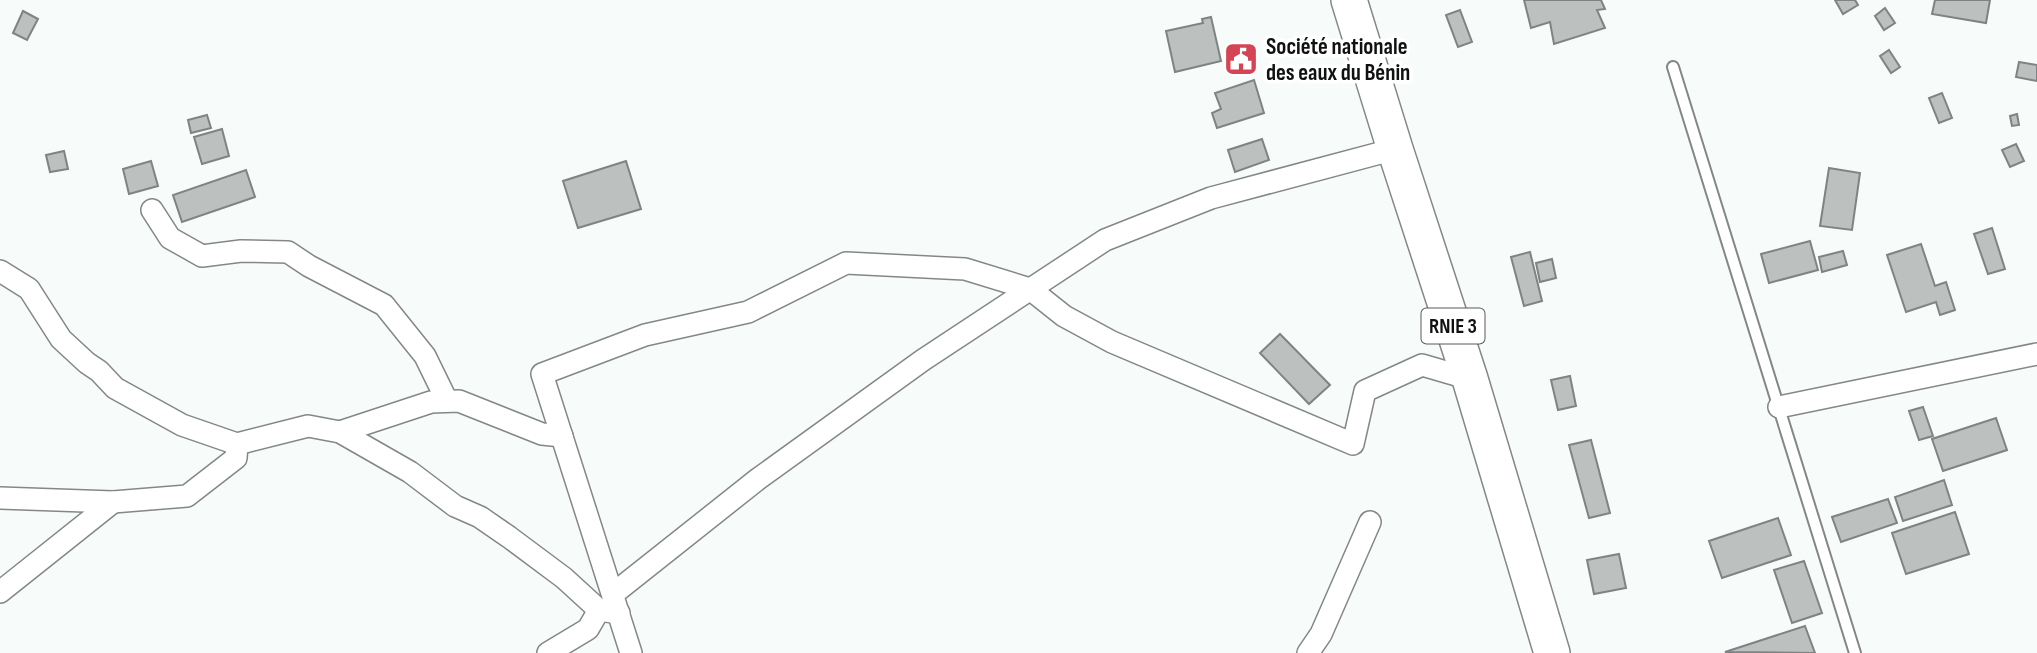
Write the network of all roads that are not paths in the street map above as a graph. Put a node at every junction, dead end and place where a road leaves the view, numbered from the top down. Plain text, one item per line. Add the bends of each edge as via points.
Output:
1 (1349, 0) edge
2 (1673, 67) dead end
3 (1395, 149) junction
4 (152, 210) dead end
5 (0, 271) edge
6 (1030, 289) junction
7 (2037, 354) edge
8 (1470, 379) junction
9 (447, 401) junction
10 (1779, 407) junction
11 (340, 432) junction
12 (562, 436) junction
13 (237, 444) junction
14 (0, 498) edge
15 (113, 502) junction
16 (1370, 522) dead end
17 (0, 592) edge
18 (610, 606) junction
19 (548, 653) edge
20 (631, 653) edge
21 (1308, 653) edge
22 (1552, 653) edge
23 (1855, 653) edge

1 - 3 highway, RNIE 3
2 - 10 lane
3 - 6 street via 1211,198 1105,240
3 - 8 highway, RNIE 3
4 - 9 street via 170,238 202,256 242,251 288,253 384,306 425,356
5 - 13 street via 29,289 61,339 114,388 182,425
6 - 8 street via 1064,316 1112,342 1353,444 1365,391 1422,365
6 - 12 street via 965,269 846,263 748,312 645,335 542,374
6 - 18 street via 758,479
7 - 10 street
8 - 22 highway, RNIE 3
9 - 11 street
9 - 12 street via 460,401 542,434
10 - 23 lane
11 - 13 street via 308,426
11 - 18 street via 410,472 455,506 480,517
12 - 18 street
13 - 15 street via 236,458 187,496
14 - 15 street
15 - 17 street
16 - 21 street via 1321,634
18 - 19 street via 588,629
18 - 20 street

